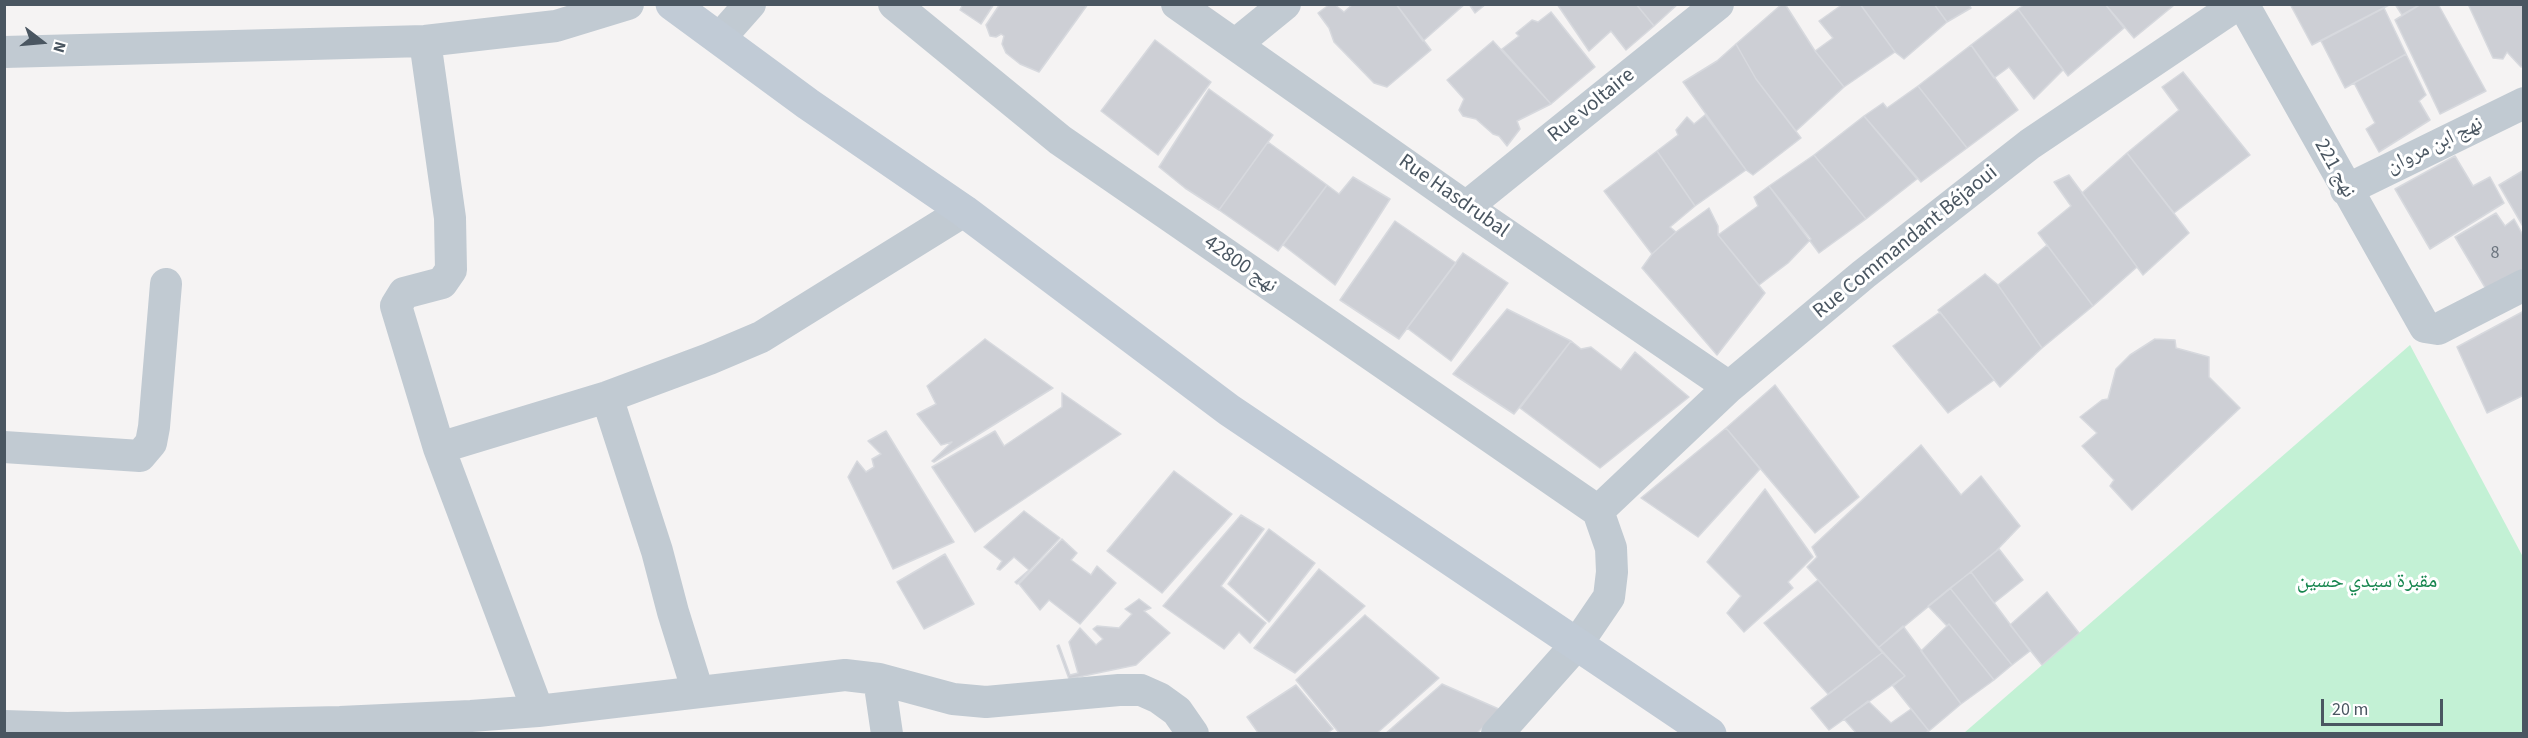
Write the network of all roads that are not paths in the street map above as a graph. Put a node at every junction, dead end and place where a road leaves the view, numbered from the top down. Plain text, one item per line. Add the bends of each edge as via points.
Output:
1 (628, 4) edge
2 (672, 4) edge
3 (750, 4) edge
4 (894, 4) edge
5 (1177, 4) edge
6 (1285, 4) edge
7 (1718, 4) edge
8 (2238, 4) edge
9 (2242, 4) edge
10 (720, 38) junction
11 (425, 41) junction
12 (1236, 44) junction
13 (4, 52) edge
14 (2523, 103) edge
15 (2346, 190) junction
16 (1466, 207) junction
17 (964, 211) junction
18 (166, 284) dead end
19 (2523, 285) edge
20 (1729, 387) junction
21 (608, 397) junction
22 (4, 447) edge
23 (439, 448) junction
24 (1598, 511) junction
25 (1577, 644) junction
26 (879, 679) junction
27 (698, 692) junction
28 (538, 711) junction
29 (4, 726) edge
30 (98, 730) edge
31 (887, 734) edge
32 (1193, 734) edge
33 (1497, 734) edge
34 (1710, 734) edge

1 - 11 street via 556,26
2 - 10 main road
3 - 10 street
4 - 24 street, نهج 42800 via 1060,140
5 - 12 street, Rue Hasdrubal
6 - 12 street
7 - 16 street, Rue voltaire
8 - 20 street, Rue Commandant Béjaoui via 2030,144 1864,274
9 - 15 street, نهج 221
10 - 17 main road
11 - 13 street
11 - 23 street via 450,218 451,270 442,283 404,294 396,306
12 - 16 street, Rue Hasdrubal
14 - 15 street, نهج ابن مروان
15 - 19 street, نهج 221 via 2421,322 2430,329 2438,329
16 - 20 street, Rue Hasdrubal
17 - 21 street via 761,337
17 - 25 main road via 1229,410
18 - 22 street via 154,427 151,443 140,456
20 - 24 street, Rue Commandant Béjaoui
21 - 23 street
21 - 27 street
23 - 28 street
24 - 25 street via 1611,548 1609,597
25 - 33 street
25 - 34 main road
26 - 27 street via 845,675
26 - 31 street
26 - 32 street via 952,699 986,702 1141,690 1177,711
27 - 28 street
28 - 30 street
29 - 30 street

